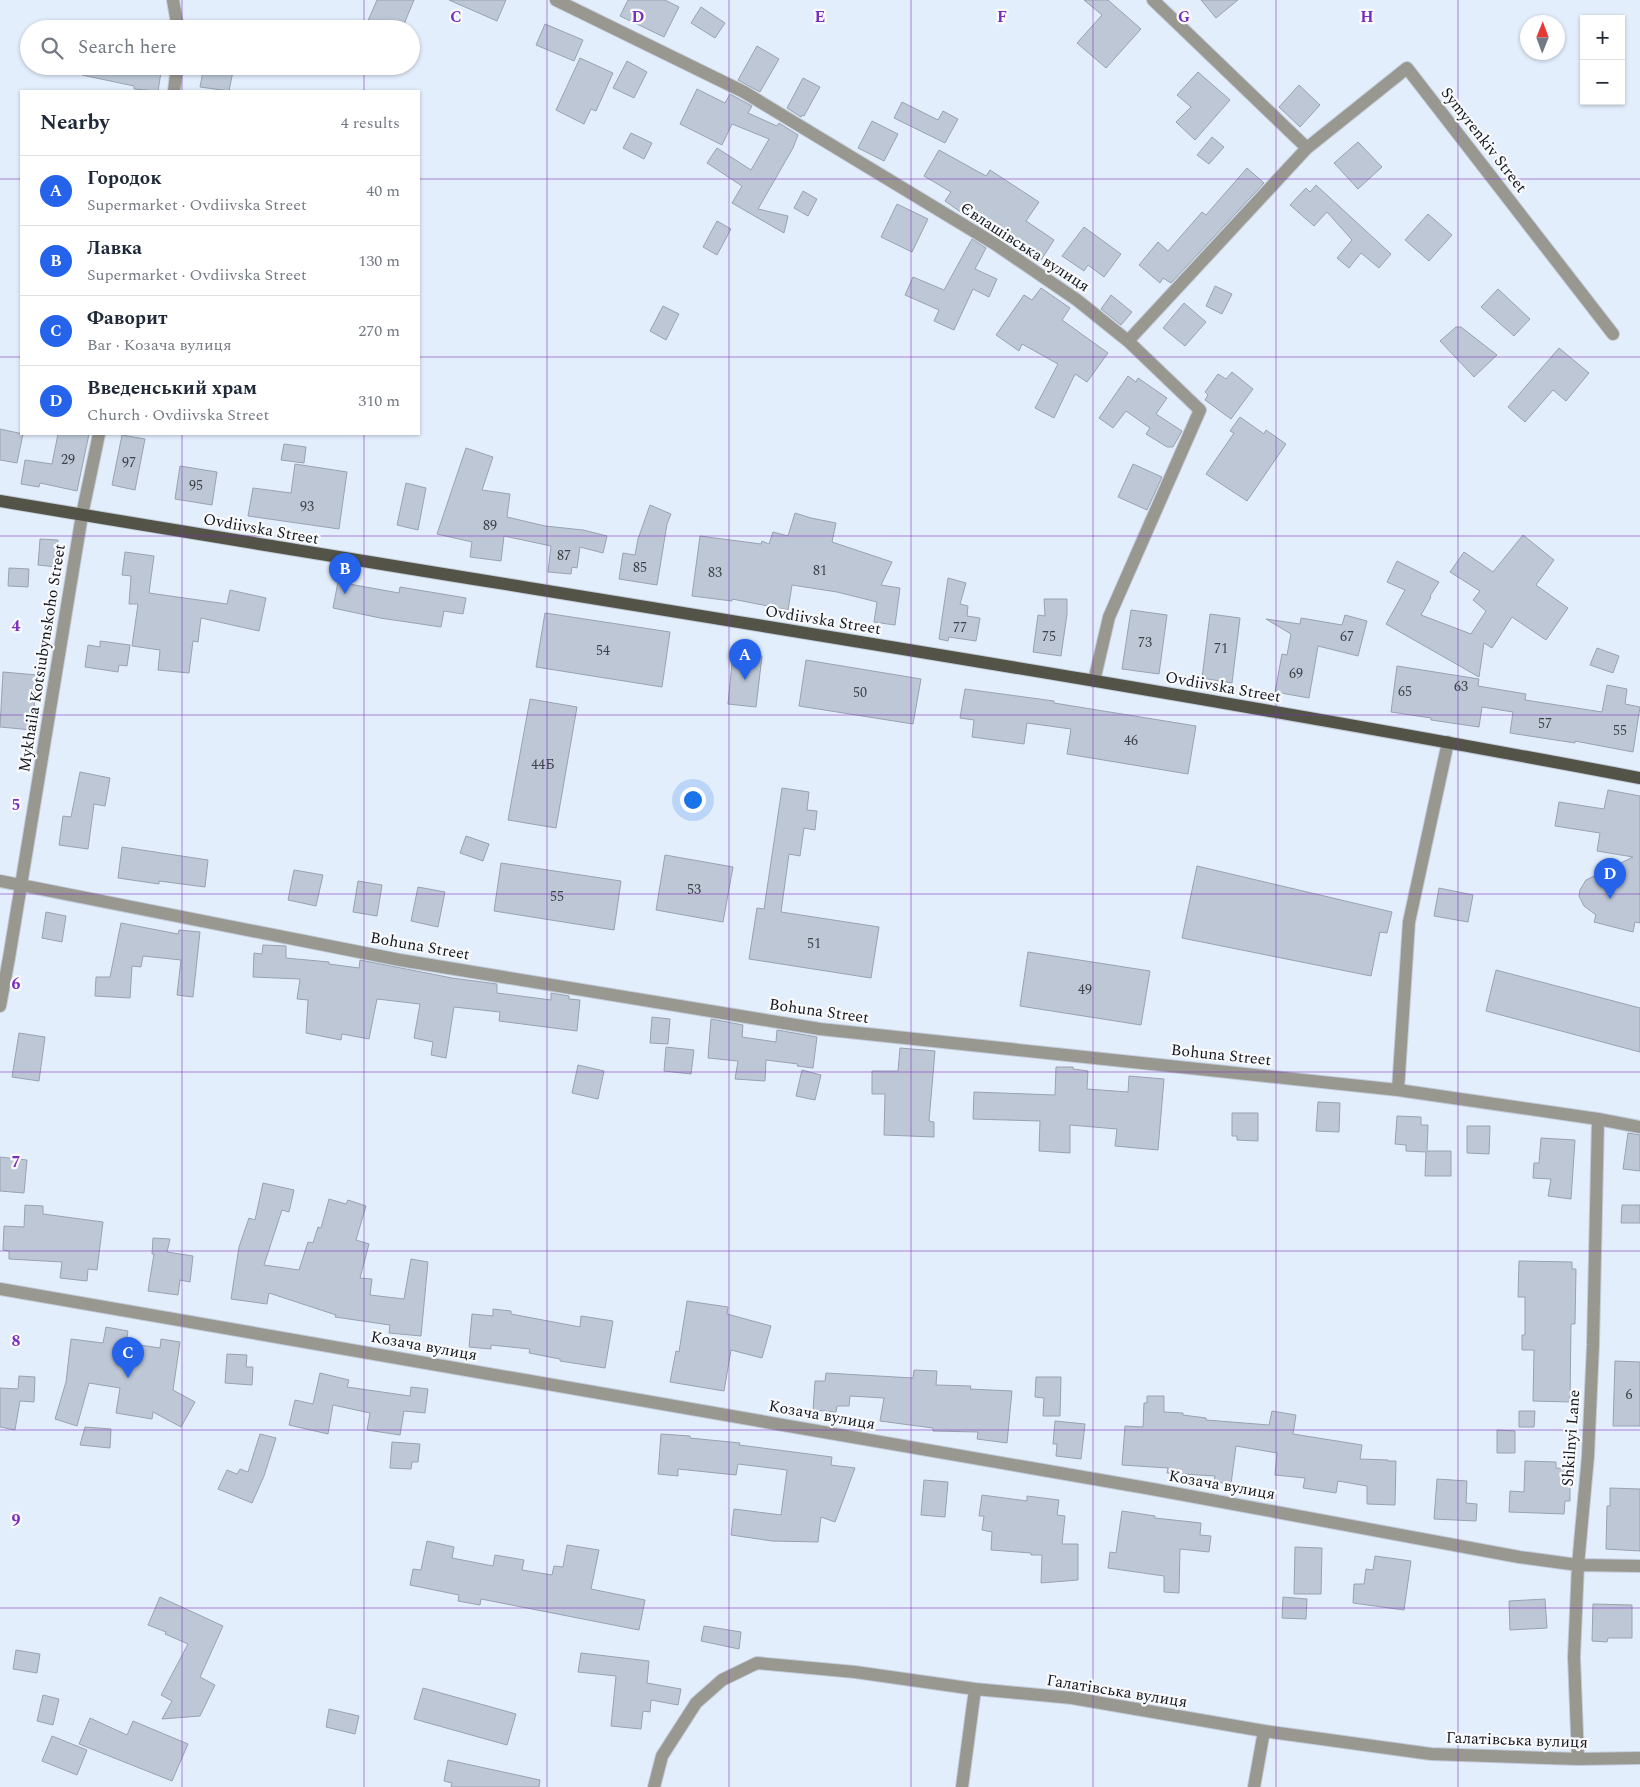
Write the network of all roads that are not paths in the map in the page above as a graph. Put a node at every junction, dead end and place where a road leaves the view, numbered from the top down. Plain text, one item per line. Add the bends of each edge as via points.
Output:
1 (173, 0) edge
2 (556, 0) edge
3 (1153, 0) edge
4 (176, 20) edge
5 (176, 75) edge
6 (174, 90) edge
7 (1307, 148) junction
8 (1613, 334) dead end
9 (1128, 341) junction
10 (99, 435) edge
11 (0, 501) edge
12 (82, 515) junction
13 (1094, 681) junction
14 (1448, 742) junction
15 (1640, 778) edge
16 (0, 881) edge
17 (21, 884) junction
18 (0, 1006) edge
19 (1398, 1090) junction
20 (1598, 1119) junction
21 (1640, 1127) edge
22 (0, 1289) edge
23 (1578, 1564) junction
24 (1640, 1566) edge
25 (975, 1689) junction
26 (1264, 1731) junction
27 (1640, 1758) edge
28 (1578, 1759) junction
29 (654, 1787) edge
30 (962, 1787) edge
31 (1254, 1787) edge

1 - 4 street
2 - 9 street, Євлашівська вулиця via 744,92 995,244 1077,300
3 - 7 street
5 - 6 street
7 - 8 street, Symyrenkiv Street via 1407,68
7 - 9 street, Symyrenkiv Street
9 - 13 street, Євлашівська вулиця via 1200,410 1109,618
10 - 12 street, Mykhaila Kotsiubynskoho Street
11 - 12 main road, Ovdiivska Street
12 - 13 main road, Ovdiivska Street
12 - 17 street, Mykhaila Kotsiubynskoho Street
13 - 14 main road, Ovdiivska Street
14 - 15 main road, Ovdiivska Street
14 - 19 street via 1409,922
16 - 17 street, Bohuna Street
17 - 18 street, Mykhaila Kotsiubynskoho Street
17 - 19 street, Bohuna Street via 400,960 820,1029
19 - 20 street, Bohuna Street
20 - 21 street, Bohuna Street
20 - 23 street, Shkilnyi Lane via 1593,1345 1588,1456
22 - 23 street, Козача вулиця via 1142,1487 1519,1557
23 - 24 street, Козача вулиця
23 - 28 street, Shkilnyi Lane via 1574,1658
25 - 26 street, Галатівська вулиця via 1072,1698
25 - 29 street, Галатівська вулиця via 855,1672 757,1663 722,1680 696,1703 662,1756
25 - 30 street
26 - 28 street, Галатівська вулиця via 1431,1754
26 - 31 street
27 - 28 street, Галатівська вулиця

